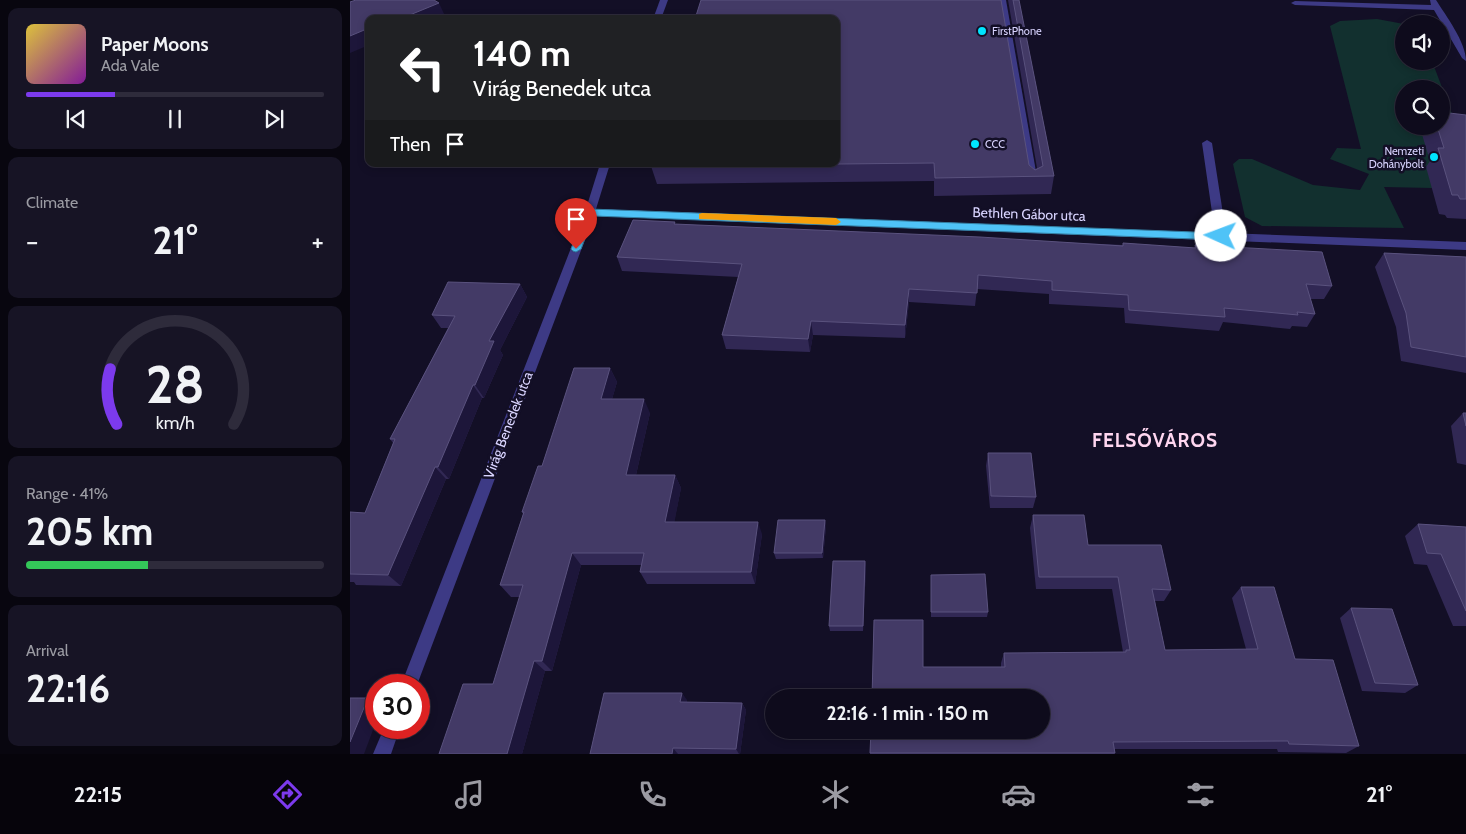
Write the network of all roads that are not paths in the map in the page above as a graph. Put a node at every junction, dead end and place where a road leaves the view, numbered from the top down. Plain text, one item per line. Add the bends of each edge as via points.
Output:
1 (664, 0) edge
2 (1002, 0) edge
3 (1295, 4) dead end
4 (1434, 4) edge
5 (658, 15) edge
6 (1466, 58) edge
7 (1207, 144) dead end
8 (604, 167) edge
9 (1032, 183) edge
10 (590, 212) junction
11 (1221, 236) junction
12 (1466, 246) edge
13 (413, 674) edge
14 (388, 739) edge
15 (382, 754) edge

1 - 5 street
2 - 9 street
3 - 4 street
4 - 6 street
7 - 11 street
8 - 10 street, Virág Benedek utca
10 - 11 street, Bethlen Gábor utca
10 - 13 street, Virág Benedek utca
11 - 12 street, Bethlen Gábor utca
14 - 15 street

